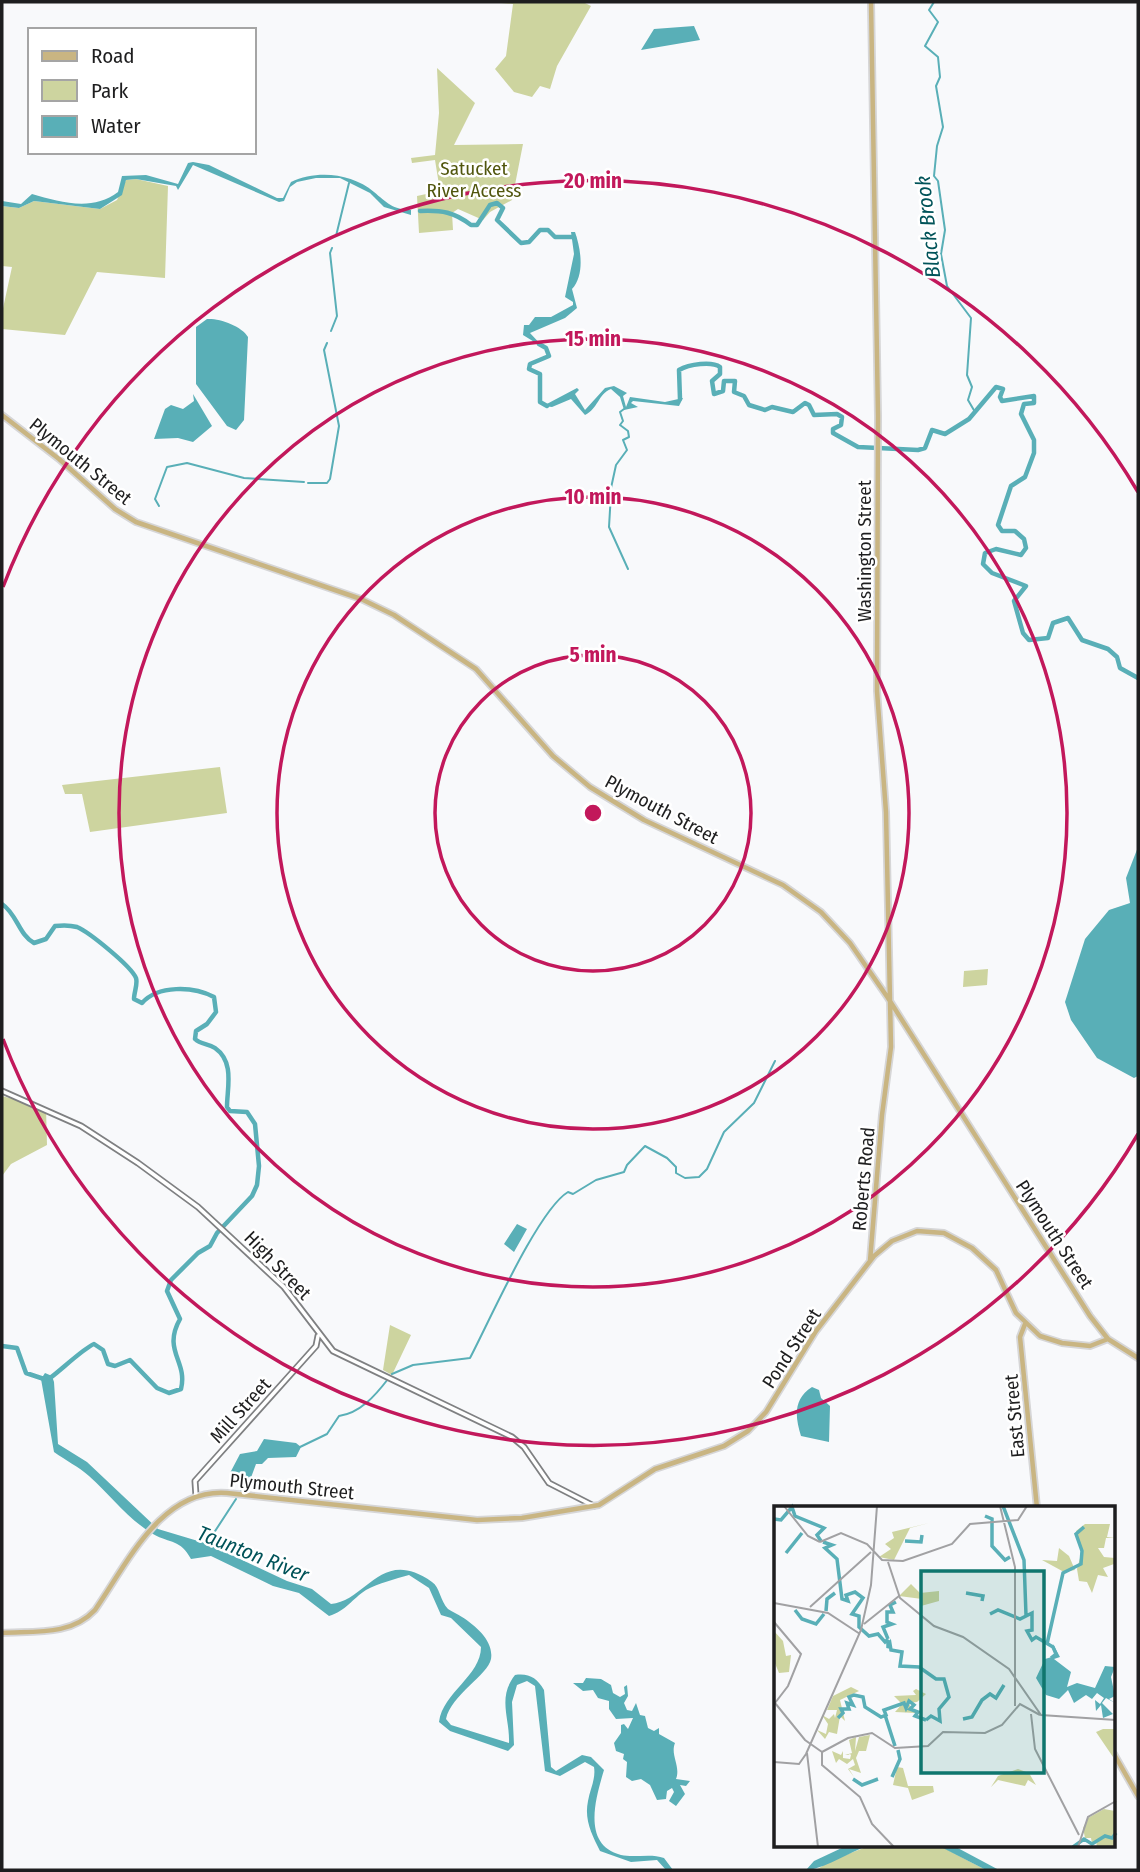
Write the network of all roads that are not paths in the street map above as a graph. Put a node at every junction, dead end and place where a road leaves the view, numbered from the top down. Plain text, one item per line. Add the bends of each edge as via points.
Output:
1 (872, 2) edge
2 (2, 415) edge
3 (888, 998) junction
4 (2, 1091) edge
5 (885, 1098) joint
6 (870, 1262) junction
7 (1025, 1324) junction
8 (318, 1334) junction
9 (1108, 1339) junction
10 (326, 1345) junction
11 (316, 1346) junction
12 (1138, 1358) edge
13 (196, 1496) junction
14 (594, 1506) junction
15 (1037, 1506) edge
16 (2, 1633) edge
17 (1116, 1758) edge
18 (1138, 1796) edge

1 - 3 main road, Washington Street via 877,691 886,812
2 - 3 main road, Plymouth Street via 132,520 374,604 460,656 495,687 553,757 590,787 647,821 783,885 821,912 854,947
3 - 5 main road, Washington Street via 891,1047
3 - 9 main road, Plymouth Street
4 - 8 street, High Street via 67,1119 158,1177 224,1230 287,1290
5 - 6 main road, Roberts Road
6 - 7 main road, Pond Street via 897,1238 930,1231 961,1240 996,1270
6 - 14 main road, Pond Street via 812,1336 766,1412 748,1431 719,1448 655,1469
7 - 9 main road via 1042,1337 1064,1343 1090,1346
7 - 15 main road, East Street via 1020,1337
8 - 10 street, High Street
8 - 11 street
9 - 12 main road, Plymouth Street
10 - 11 street
10 - 14 street, High Street via 512,1437 551,1485
11 - 13 street, Mill Street via 195,1481
13 - 14 main road, Plymouth Street via 227,1493 482,1520
13 - 16 main road, Plymouth Street via 155,1524 83,1621 62,1629
17 - 18 main road

